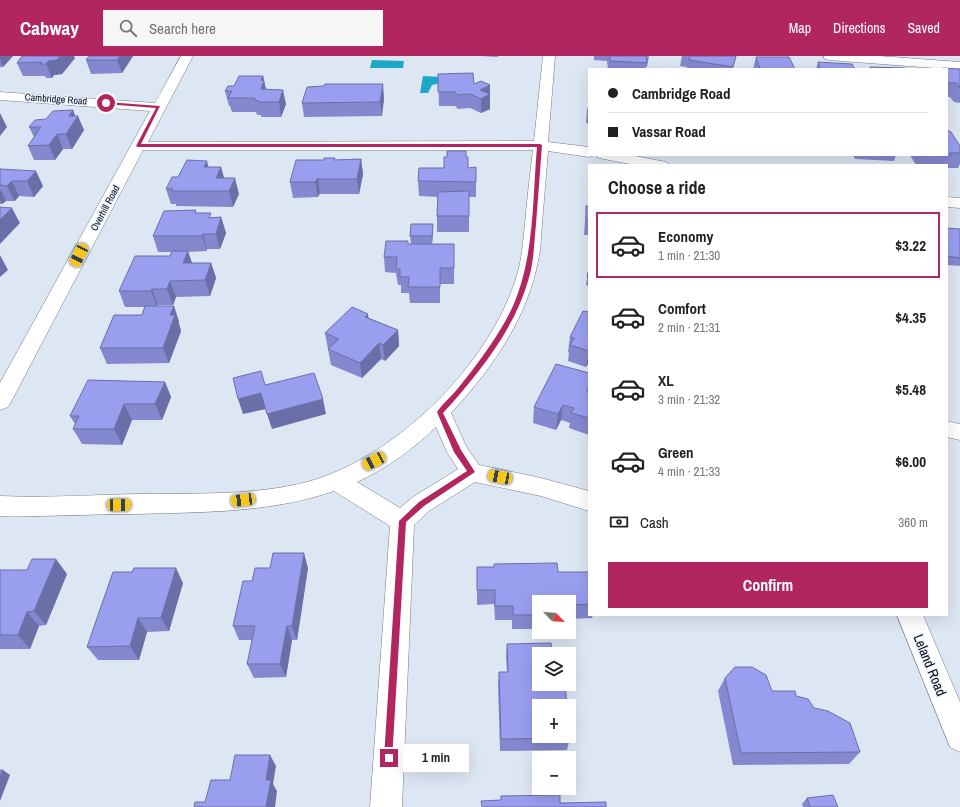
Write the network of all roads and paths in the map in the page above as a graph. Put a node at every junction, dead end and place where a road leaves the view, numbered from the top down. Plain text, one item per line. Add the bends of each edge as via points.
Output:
1 (187, 56) edge
2 (549, 56) edge
3 (829, 56) edge
4 (960, 66) edge
5 (0, 96) edge
6 (159, 107) junction
7 (540, 145) junction
8 (138, 146) junction
9 (588, 152) edge
10 (610, 156) edge
11 (655, 164) edge
12 (948, 202) edge
13 (960, 203) edge
14 (0, 402) edge
15 (440, 412) junction
16 (948, 429) edge
17 (960, 432) edge
18 (472, 472) junction
19 (336, 481) junction
20 (588, 501) edge
21 (0, 506) edge
22 (402, 521) junction
23 (910, 616) edge
24 (960, 737) edge
25 (386, 807) edge

1 - 6 street, Overhill Road
2 - 7 street
3 - 4 street
5 - 6 street, Cambridge Road
6 - 8 street, Overhill Road
7 - 8 street
7 - 9 street
7 - 15 street via 530,259 519,300 480,364
8 - 14 street, Overhill Road
10 - 11 street
12 - 13 street
15 - 18 street via 458,452
15 - 19 street via 412,436 374,461
16 - 17 street
18 - 20 street via 541,487
18 - 22 street via 421,504
19 - 21 street via 306,491 221,502
19 - 22 street
22 - 25 street
23 - 24 street, Leland Road

